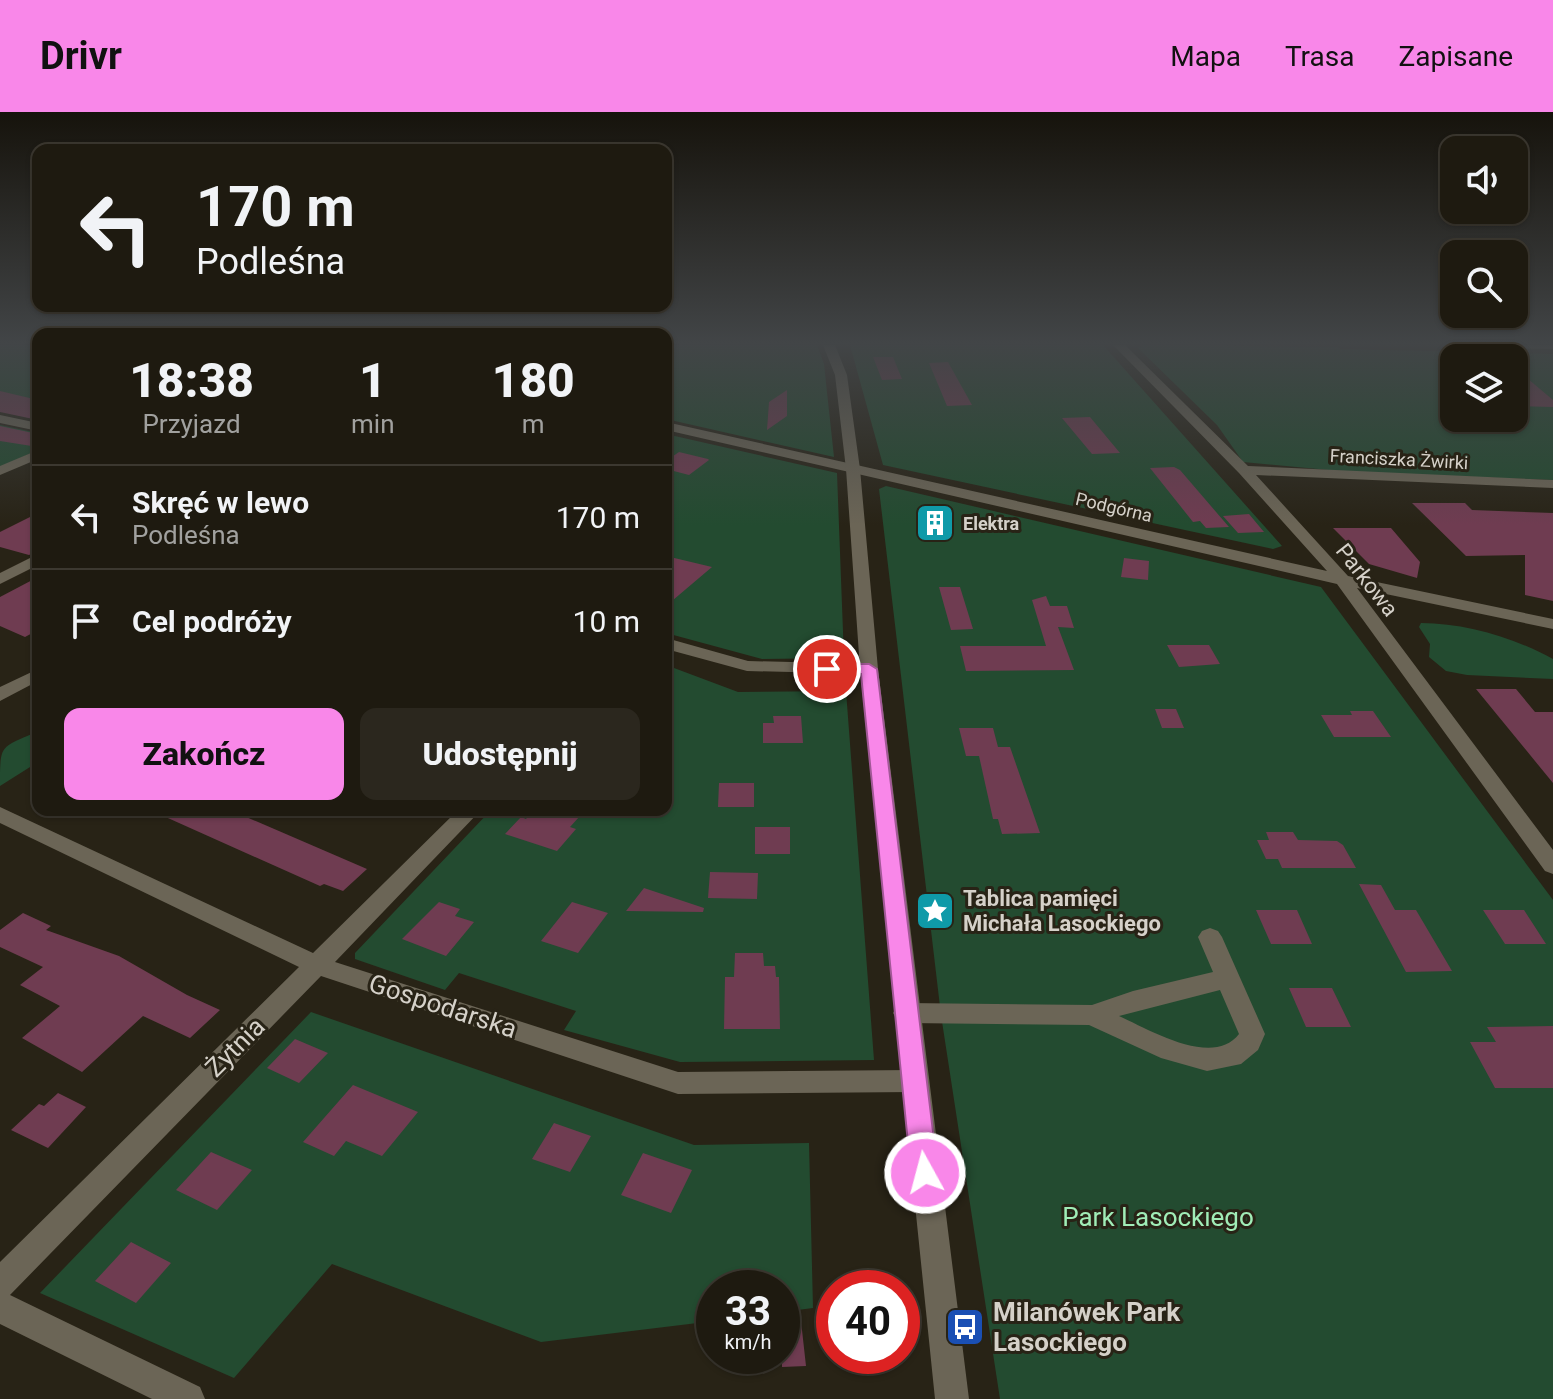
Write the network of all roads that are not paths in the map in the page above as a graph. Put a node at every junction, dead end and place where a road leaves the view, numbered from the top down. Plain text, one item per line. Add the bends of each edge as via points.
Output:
1 (845, 405) edge
2 (1179, 405) edge
3 (0, 419) edge
4 (32, 426) edge
5 (672, 427) edge
6 (32, 457) edge
7 (853, 469) junction
8 (1244, 470) junction
9 (0, 471) edge
10 (1553, 484) edge
11 (32, 562) edge
12 (0, 579) edge
13 (1343, 580) junction
14 (1553, 624) edge
15 (672, 645) edge
16 (869, 669) junction
17 (32, 677) edge
18 (0, 695) edge
19 (0, 814) edge
20 (464, 816) edge
21 (1553, 866) edge
22 (1210, 937) dead end
23 (316, 965) junction
24 (1229, 978) junction
25 (906, 1013) junction
26 (1092, 1015) junction
27 (914, 1081) junction
28 (0, 1284) edge
29 (0, 1307) edge
30 (188, 1399) edge
31 (952, 1399) edge

1 - 7 street
2 - 8 street, Parkowa
3 - 4 street
5 - 7 street, Podgórna
6 - 9 street
7 - 13 street, Podgórna
7 - 16 street
8 - 10 street, Franciszka Żwirki
8 - 13 street, Parkowa
11 - 12 street
13 - 14 street, Podgórna
13 - 21 street, Parkowa
15 - 16 street via 747,666
16 - 25 street
17 - 18 street
19 - 23 street, Gospodarska
20 - 23 street, Żytnia
22 - 24 street
23 - 27 street, Gospodarska via 678,1083
23 - 28 street, Żytnia
24 - 26 street
24 - 26 street via 1252,1034 1232,1056 1189,1057
25 - 26 street
25 - 27 street
27 - 31 street
29 - 30 street

